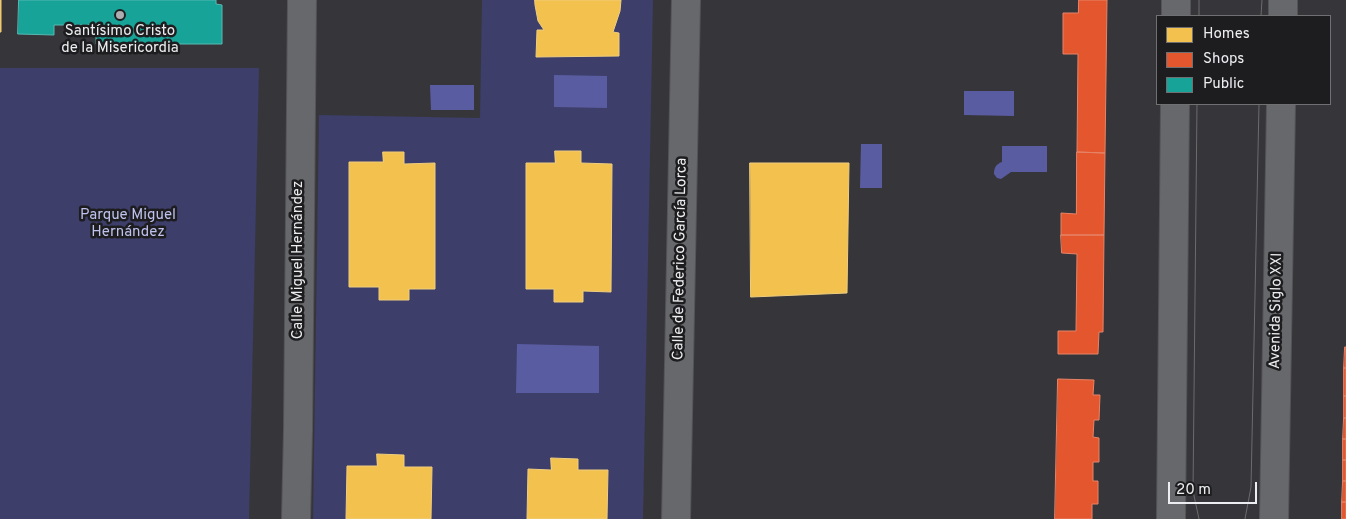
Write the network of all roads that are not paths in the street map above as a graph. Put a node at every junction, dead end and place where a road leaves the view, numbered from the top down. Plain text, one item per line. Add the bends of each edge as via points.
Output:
1 (302, 0) edge
2 (686, 0) edge
3 (1176, 0) edge
4 (1283, 0) edge
5 (1176, 15) edge
6 (1283, 15) edge
7 (1175, 105) edge
8 (1281, 105) edge
9 (296, 519) edge
10 (676, 519) edge
11 (1171, 519) edge
12 (1274, 519) edge

1 - 9 street, Calle Miguel Hernández
2 - 10 street, Calle de Federico García Lorca
3 - 5 street
4 - 6 street
7 - 11 street
8 - 12 street, Avenida Siglo XXI

